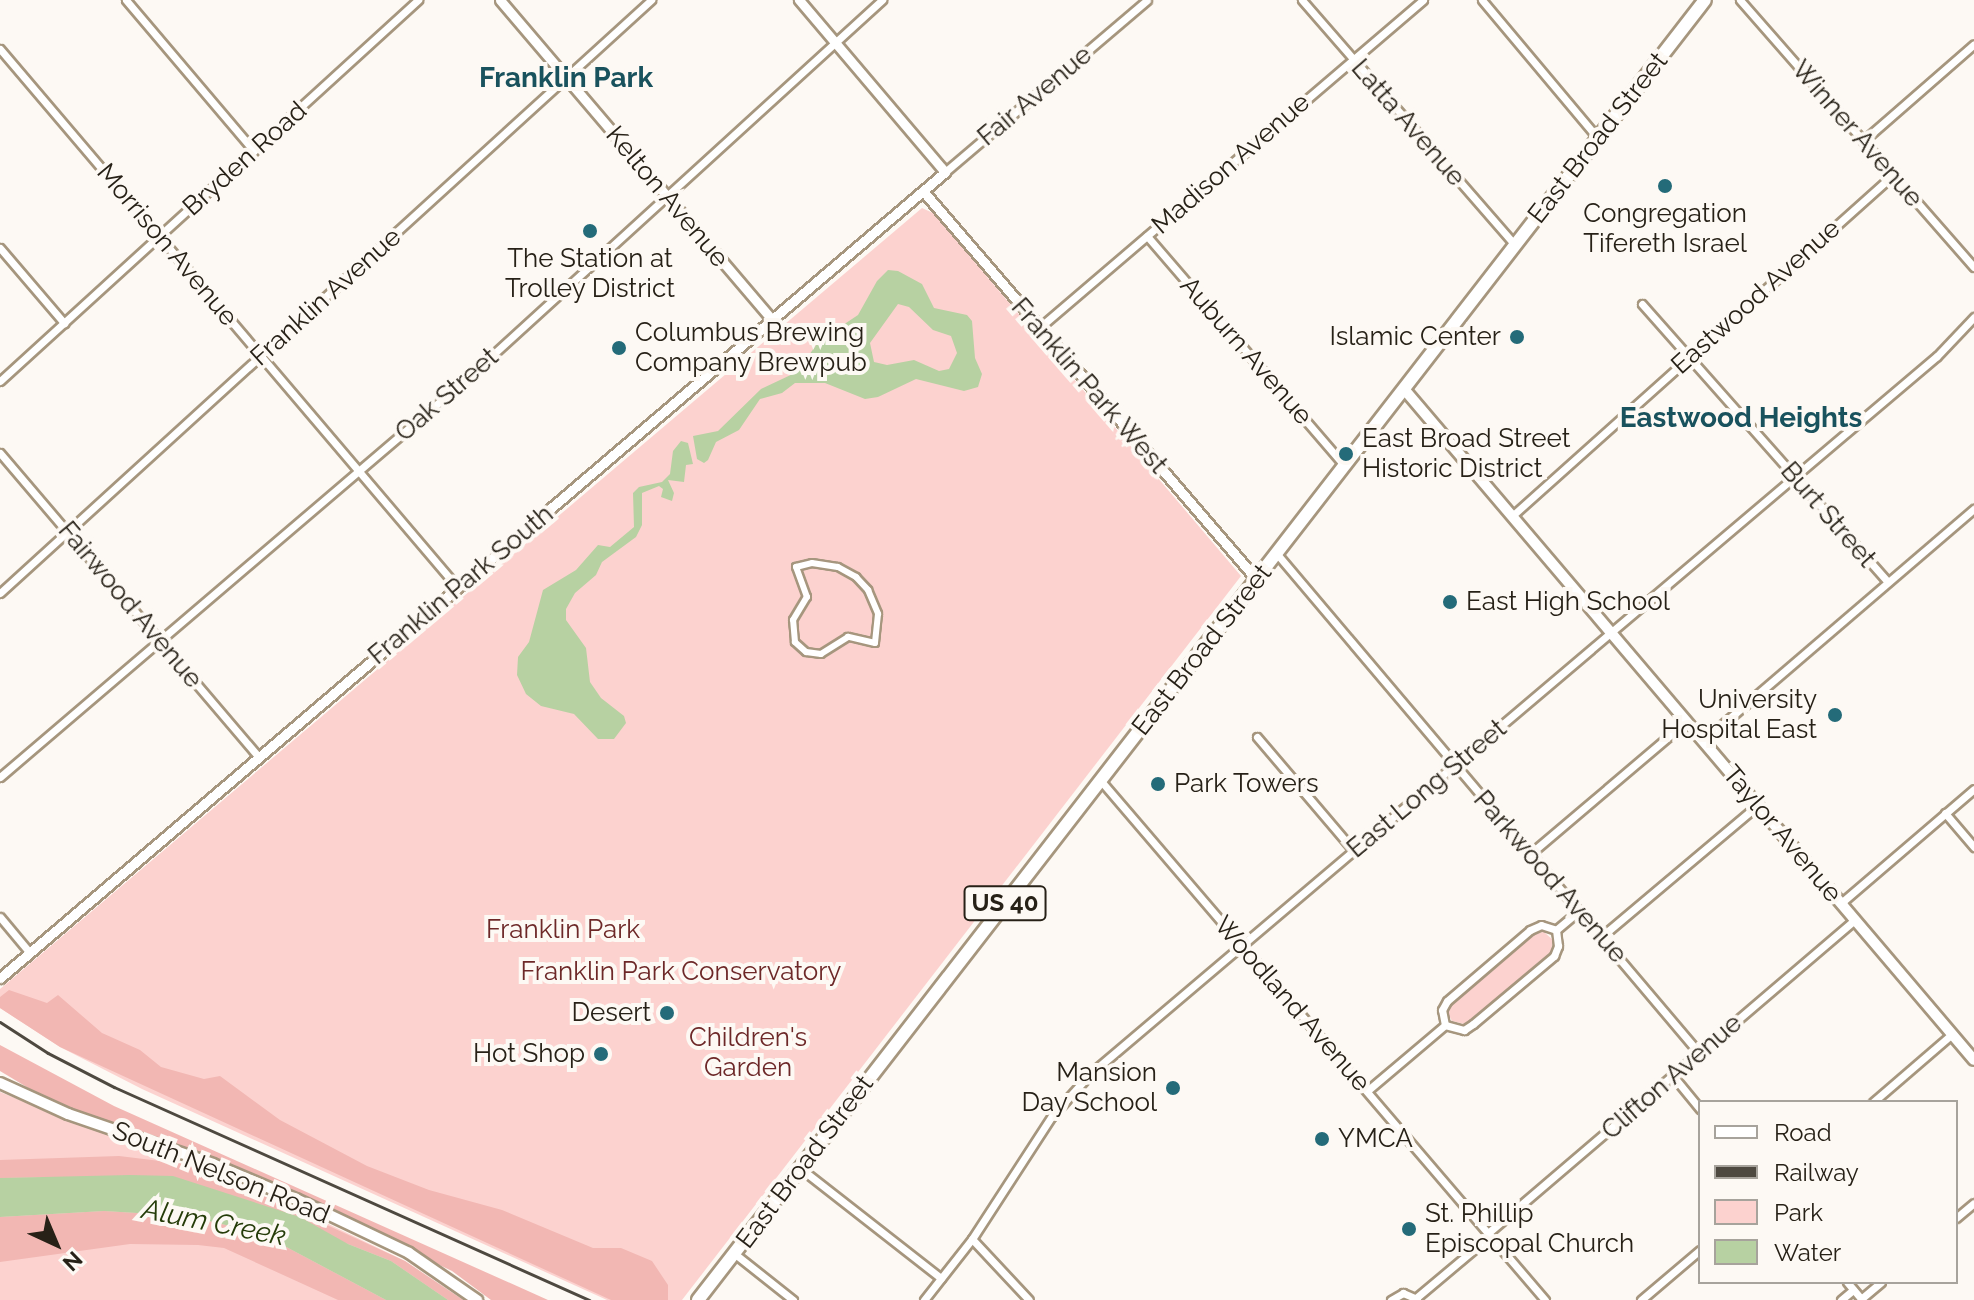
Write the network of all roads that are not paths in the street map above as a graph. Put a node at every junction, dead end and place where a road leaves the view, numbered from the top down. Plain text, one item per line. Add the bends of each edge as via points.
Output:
1 (126, 0) edge
2 (418, 0) edge
3 (500, 0) edge
4 (651, 0) edge
5 (799, 0) edge
6 (882, 0) edge
7 (1147, 0) edge
8 (1302, 0) edge
9 (1423, 0) edge
10 (1482, 0) edge
11 (1705, 0) edge
12 (1740, 0) edge
13 (834, 41) junction
14 (1974, 44) edge
15 (0, 49) edge
16 (1353, 60) junction
17 (566, 78) junction
18 (1598, 138) junction
19 (1863, 141) junction
20 (254, 151) junction
21 (945, 172) junction
22 (1893, 175) junction
23 (923, 191) junction
24 (667, 196) junction
25 (1147, 236) junction
26 (160, 237) junction
27 (1515, 245) junction
28 (0, 248) edge
29 (1974, 267) edge
30 (1642, 304) dead end
31 (1974, 317) edge
32 (772, 320) junction
33 (64, 323) junction
34 (1039, 328) junction
35 (261, 356) junction
36 (1688, 356) junction
37 (0, 381) edge
38 (1404, 389) junction
39 (0, 453) edge
40 (1345, 466) junction
41 (360, 472) junction
42 (1795, 477) junction
43 (1974, 509) edge
44 (1512, 516) junction
45 (67, 532) junction
46 (1277, 554) junction
47 (796, 567) joint
48 (1257, 580) junction
49 (1888, 582) junction
50 (458, 588) junction
51 (0, 593) edge
52 (1611, 632) junction
53 (161, 641) junction
54 (1687, 721) junction
55 (1257, 737) dead end
56 (1703, 741) junction
57 (259, 757) junction
58 (1454, 766) junction
59 (0, 777) edge
60 (1101, 781) junction
61 (1974, 789) edge
62 (1758, 805) junction
63 (1945, 813) junction
64 (1974, 847) edge
65 (1354, 851) junction
66 (1530, 854) junction
67 (1841, 903) junction
68 (1579, 911) junction
69 (0, 917) edge
70 (1855, 920) junction
71 (1556, 930) junction
72 (1601, 937) junction
73 (1243, 946) junction
74 (30, 953) junction
75 (0, 978) edge
76 (1445, 1025) junction
77 (1952, 1034) junction
78 (1699, 1053) junction
79 (1974, 1060) edge
80 (1673, 1076) junction
81 (0, 1083) edge
82 (1367, 1091) junction
83 (1875, 1100) edge
84 (1698, 1107) edge
85 (800, 1168) junction
86 (1974, 1203) edge
87 (1958, 1216) edge
88 (1489, 1235) junction
89 (972, 1239) junction
90 (1698, 1252) edge
91 (735, 1254) junction
92 (941, 1278) junction
93 (1848, 1284) edge
94 (1879, 1284) edge
95 (1853, 1290) junction
96 (1416, 1299) edge
97 (477, 1300) edge
98 (698, 1300) edge
99 (793, 1300) edge
100 (924, 1300) edge
101 (1029, 1300) edge
102 (1391, 1300) edge
103 (1545, 1300) edge
104 (1641, 1300) edge
105 (1841, 1300) edge
106 (1862, 1300) edge

1 - 20 street
2 - 20 street, Bryden Road
3 - 17 street, Kelton Avenue
4 - 17 street, Franklin Avenue
5 - 13 street
6 - 13 street, Oak Street
7 - 21 street, Fair Avenue
8 - 16 street, Latta Avenue
9 - 16 street, Madison Avenue
10 - 18 street
11 - 18 main road, East Broad Street / US 40
12 - 19 street, Winner Avenue
13 - 21 street
13 - 24 street, Oak Street
14 - 19 street
15 - 26 street, Morrison Avenue
16 - 25 street, Madison Avenue
16 - 27 street, Latta Avenue
17 - 24 street, Kelton Avenue
17 - 35 street, Franklin Avenue
18 - 27 main road, East Broad Street / US 40
19 - 22 street, Winner Avenue
20 - 26 street, Bryden Road
21 - 23 street, Fair Avenue
22 - 29 street, Winner Avenue
22 - 36 street, Eastwood Avenue
23 - 32 street, Franklin Park South
23 - 34 street, Franklin Park West
24 - 32 street, Kelton Avenue
24 - 41 street, Oak Street
25 - 34 street, Madison Avenue
25 - 40 street, Auburn Avenue
26 - 33 street, Bryden Road
26 - 35 street, Morrison Avenue
27 - 38 main road, East Broad Street / US 40
28 - 33 street
30 - 36 street, Burt Street
31 - 42 street, East Long Street via 1937,356
32 - 50 street, Franklin Park South
33 - 37 street, Bryden Road
34 - 48 street, Franklin Park West
35 - 41 street, Morrison Avenue
35 - 45 street, Franklin Avenue
36 - 42 street, Burt Street
36 - 44 street, Eastwood Avenue
38 - 40 main road, East Broad Street / US 40
38 - 44 main road, Taylor Avenue
39 - 45 street, Fairwood Avenue
40 - 46 main road, East Broad Street / US 40
41 - 50 street, Morrison Avenue
41 - 53 street, Oak Street
42 - 49 street, Burt Street
42 - 52 street, East Long Street
43 - 49 street
44 - 52 main road, Taylor Avenue
45 - 51 street, Franklin Avenue
45 - 53 street, Fairwood Avenue
46 - 48 main road, East Broad Street / US 40
46 - 58 street, Parkwood Avenue
47 - 47 street via 827,564 862,583 878,614 875,643 848,637 821,654 800,648 792,627 807,597
48 - 60 main road, East Broad Street / US 40
49 - 56 street
50 - 57 street, Franklin Park South
52 - 54 main road, Taylor Avenue
52 - 58 street, East Long Street
53 - 57 street, Fairwood Avenue
53 - 59 street, Oak Street
54 - 56 main road, Taylor Avenue
54 - 66 street
55 - 65 street
56 - 62 main road, Taylor Avenue
57 - 74 street, Franklin Park South
58 - 65 street, East Long Street
58 - 66 street, Parkwood Avenue
60 - 73 street, Woodland Avenue
60 - 85 main road, East Broad Street / US 40
61 - 63 street
62 - 67 main road, Taylor Avenue
62 - 72 street
63 - 64 street
63 - 67 street
65 - 73 street, East Long Street
66 - 68 street, Parkwood Avenue
67 - 70 main road, Taylor Avenue
68 - 71 street
68 - 72 street, Parkwood Avenue
69 - 74 street
70 - 77 main road, Taylor Avenue
70 - 78 street, Clifton Avenue
71 - 76 street via 1541,925 1530,930 1447,1001 1441,1018
71 - 76 street via 1554,956 1464,1030
72 - 78 street, Parkwood Avenue
73 - 82 street, Woodland Avenue
73 - 89 street, East Long Street via 1074,1090
74 - 75 street, Franklin Park South
76 - 82 street
77 - 79 main road, Taylor Avenue
77 - 83 street
78 - 80 street, Clifton Avenue
80 - 84 street
80 - 88 street, Clifton Avenue
81 - 97 main road, South Nelson Road via 68,1114 296,1199 409,1253
82 - 88 street, Woodland Avenue
85 - 91 main road, East Broad Street / US 40
85 - 92 street
86 - 87 street
88 - 96 street, Clifton Avenue
88 - 103 street, Woodland Avenue
89 - 92 street, East Long Street
89 - 101 street
90 - 104 street
91 - 98 main road, East Broad Street / US 40
91 - 99 street
92 - 100 street, East Long Street
93 - 95 street
94 - 106 street
95 - 105 street
95 - 106 street
96 - 102 street, Clifton Avenue via 1403,1293

